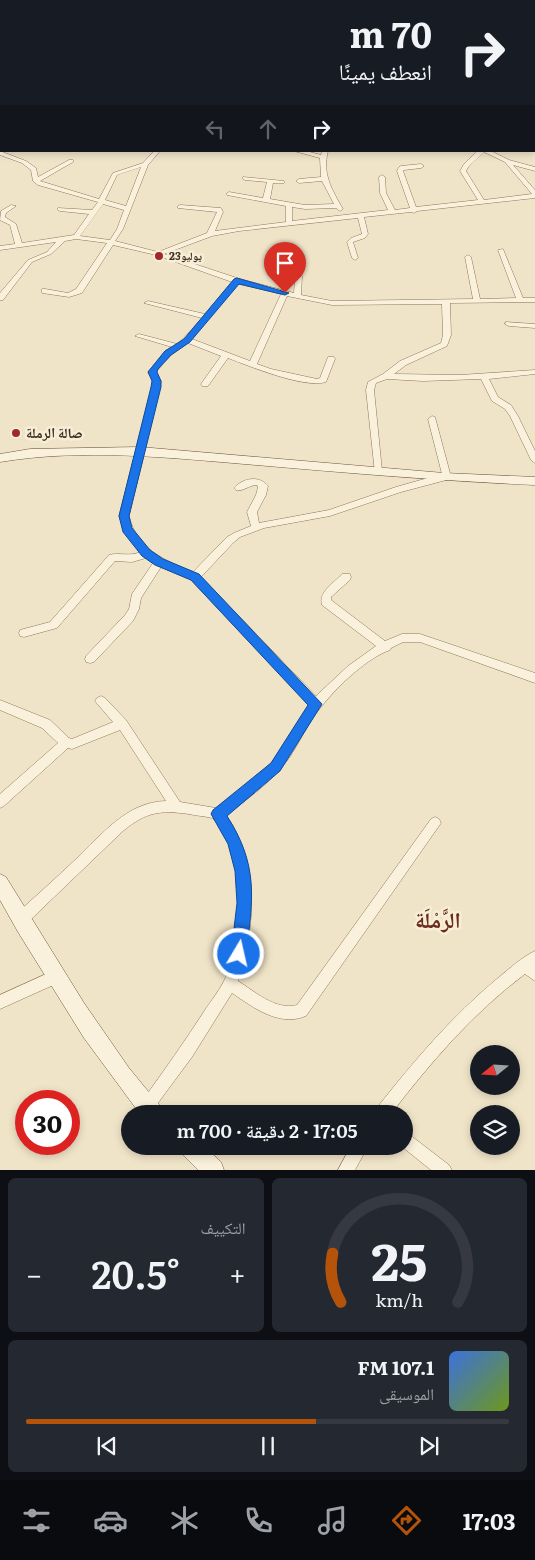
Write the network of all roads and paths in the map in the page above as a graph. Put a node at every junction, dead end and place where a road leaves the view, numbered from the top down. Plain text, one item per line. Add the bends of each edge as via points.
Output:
1 (156, 152) edge
2 (306, 152) edge
3 (480, 152) edge
4 (488, 152) edge
5 (0, 153) edge
6 (324, 154) edge
7 (71, 161) dead end
8 (507, 161) junction
9 (145, 164) junction
10 (421, 166) dead end
11 (535, 169) edge
12 (382, 177) dead end
13 (245, 178) dead end
14 (324, 179) junction
15 (36, 181) junction
16 (270, 181) junction
17 (299, 181) dead end
18 (282, 182) dead end
19 (229, 194) dead end
20 (535, 195) edge
21 (266, 200) junction
22 (101, 202) junction
23 (482, 202) junction
24 (289, 205) junction
25 (13, 206) dead end
26 (338, 206) junction
27 (180, 208) dead end
28 (60, 209) dead end
29 (128, 209) junction
30 (414, 211) junction
31 (94, 212) junction
32 (393, 213) junction
33 (361, 217) junction
34 (346, 219) junction
35 (289, 224) junction
36 (210, 234) junction
37 (76, 237) junction
38 (62, 240) junction
39 (112, 242) junction
40 (19, 245) junction
41 (0, 248) edge
42 (501, 250) dead end
43 (158, 254) junction
44 (355, 258) dead end
45 (468, 258) dead end
46 (299, 278) dead end
47 (237, 281) junction
48 (45, 291) dead end
49 (285, 293) junction
50 (296, 296) junction
51 (0, 298) edge
52 (477, 300) junction
53 (520, 300) junction
54 (535, 300) edge
55 (446, 302) junction
56 (148, 303) dead end
57 (207, 317) junction
58 (509, 324) dead end
59 (535, 326) edge
60 (139, 336) dead end
61 (187, 340) junction
62 (176, 346) junction
63 (226, 355) junction
64 (331, 359) dead end
65 (252, 365) junction
66 (535, 372) edge
67 (386, 376) junction
68 (484, 378) junction
69 (205, 384) dead end
70 (432, 419) dead end
71 (140, 451) junction
72 (0, 458) edge
73 (535, 460) edge
74 (378, 471) junction
75 (446, 477) junction
76 (535, 481) edge
77 (239, 488) dead end
78 (256, 528) junction
79 (146, 553) junction
80 (159, 562) junction
81 (195, 577) junction
82 (346, 577) dead end
83 (24, 633) dead end
84 (386, 647) junction
85 (90, 659) dead end
86 (535, 678) edge
87 (101, 701) dead end
88 (316, 704) junction
89 (0, 705) edge
90 (122, 724) junction
91 (66, 743) junction
92 (0, 802) edge
93 (176, 806) junction
94 (218, 814) junction
95 (435, 823) dead end
96 (0, 883) edge
97 (21, 919) junction
98 (532, 966) edge
99 (55, 977) junction
100 (230, 984) junction
101 (0, 1002) edge
102 (147, 1105) edge
103 (154, 1105) edge
104 (388, 1105) edge
105 (413, 1146) edge
106 (197, 1155) edge
107 (355, 1155) edge
108 (213, 1170) edge
109 (346, 1170) edge
110 (444, 1170) edge

1 - 9 street
2 - 6 street
3 - 23 street via 463,172
4 - 8 street
5 - 15 street via 34,169
6 - 14 street
7 - 15 street
8 - 11 street
8 - 20 street
9 - 22 street via 115,174
9 - 29 street
10 - 30 street via 408,166 400,171
12 - 32 street via 384,193
13 - 16 street
14 - 17 street
14 - 26 street
15 - 22 street
16 - 18 street
16 - 21 street
19 - 21 street
20 - 23 street
21 - 24 street
22 - 29 street
22 - 31 street
23 - 30 street
24 - 26 street
24 - 35 street
25 - 40 street via 3,212 1,218 13,224
26 - 34 street
27 - 36 street via 219,209
28 - 31 street
29 - 39 street
30 - 32 street
31 - 37 street
32 - 33 street
33 - 34 street
33 - 44 street via 365,234 350,242
34 - 35 street
35 - 36 street
36 - 43 street
37 - 38 street
37 - 39 street
38 - 40 street
38 - 51 street via 49,253 30,262
39 - 43 street
39 - 48 street via 79,291 69,296
40 - 41 street
42 - 53 street
43 - 47 street
45 - 52 street
46 - 50 street
47 - 49 street
47 - 57 street
49 - 50 street
49 - 65 street
50 - 55 street via 332,303
52 - 53 street
52 - 55 street
53 - 54 street
55 - 67 street via 447,335 444,344 403,363
56 - 57 street
57 - 61 street
58 - 59 street
60 - 62 street
61 - 62 street
61 - 63 street
62 - 71 street via 152,372 157,381
63 - 65 street
63 - 69 street
64 - 65 street via 323,380 317,382
66 - 68 street
67 - 68 street
67 - 74 street via 372,382 370,390
68 - 73 street via 495,399 508,407 514,416
70 - 75 street
71 - 72 street via 30,453
71 - 74 street
71 - 79 street via 124,516 127,529
74 - 75 street
75 - 76 street
75 - 78 street via 398,489 330,513
77 - 78 street via 247,482 259,482 262,486 252,512
78 - 81 street via 230,540
79 - 80 street
79 - 83 street via 134,560 112,558 52,625
80 - 81 street
80 - 85 street via 136,597 129,618
81 - 88 street
82 - 84 street via 326,596 326,602
84 - 86 street via 397,639 420,638
84 - 88 street via 360,663
87 - 90 street
88 - 94 street via 276,767
89 - 91 street via 46,724
90 - 91 street via 79,743
90 - 93 street
91 - 92 street
93 - 94 street
93 - 97 street via 154,808 131,817
94 - 100 street via 240,855 245,903 239,954
95 - 100 street via 301,1011 294,1015 281,1013
96 - 97 street
97 - 99 street
98 - 104 street via 466,1016
99 - 101 street
99 - 102 street
100 - 103 street
105 - 110 street
106 - 108 street
107 - 109 street

